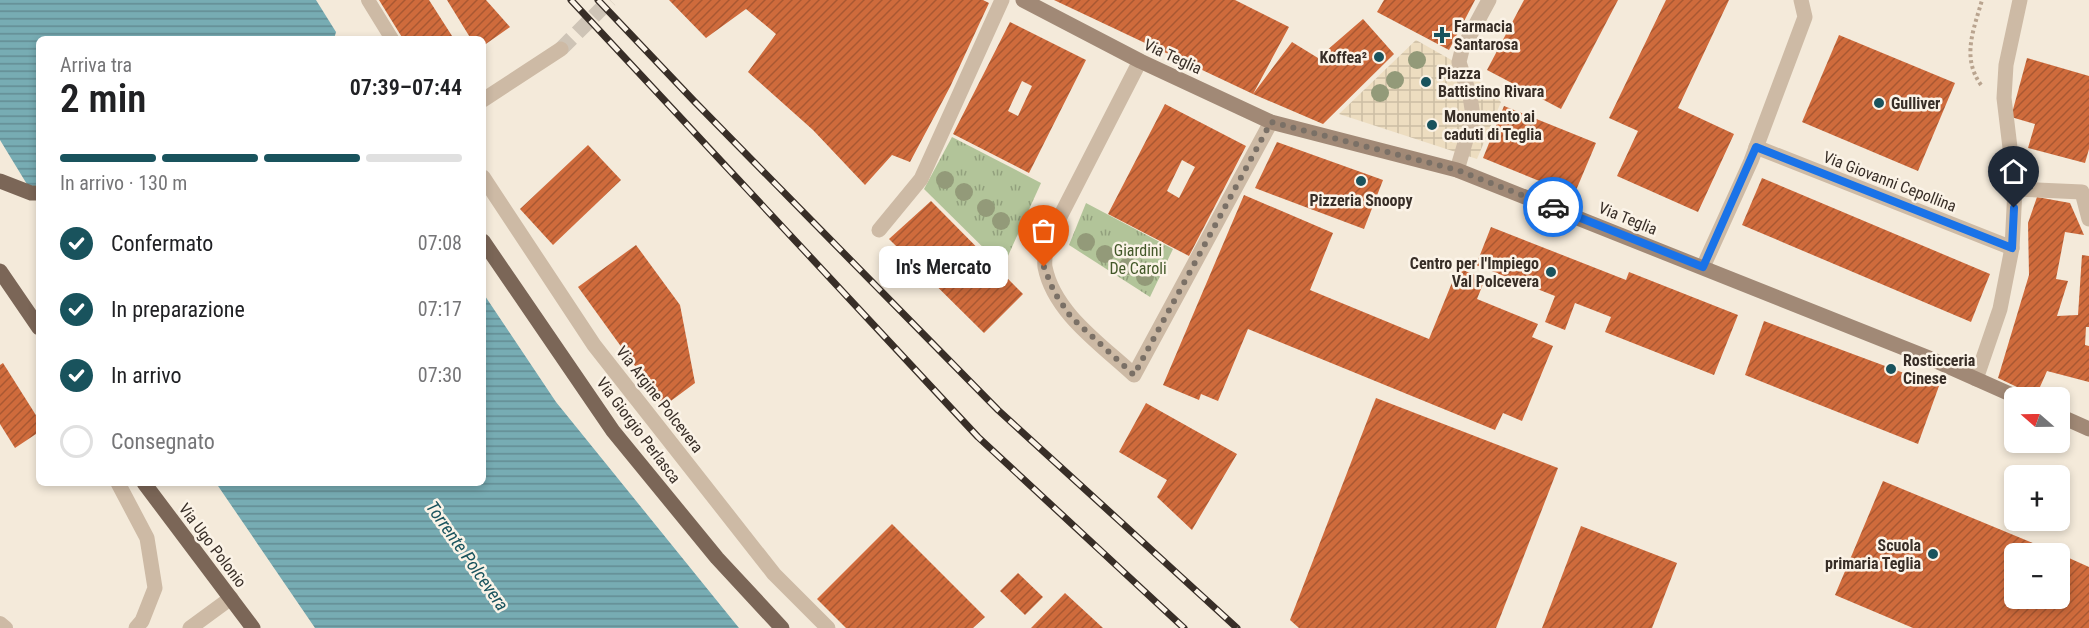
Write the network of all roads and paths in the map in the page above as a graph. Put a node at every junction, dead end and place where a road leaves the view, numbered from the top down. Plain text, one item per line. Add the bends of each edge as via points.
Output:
1 (368, 0) edge
2 (1002, 0) edge
3 (1023, 0) edge
4 (1489, 0) edge
5 (1801, 0) edge
6 (1982, 0) edge
7 (2020, 0) edge
8 (390, 36) edge
9 (561, 49) tunnel mouth
10 (1140, 61) junction
11 (486, 98) edge
12 (2004, 98) junction
13 (1271, 122) junction
14 (1756, 147) junction
15 (1457, 170) junction
16 (0, 181) edge
17 (486, 182) edge
18 (2015, 189) junction
19 (36, 193) edge
20 (2089, 219) edge
21 (879, 230) dead end
22 (486, 245) edge
23 (2012, 248) junction
24 (1703, 267) junction
25 (0, 271) edge
26 (36, 322) edge
27 (1976, 379) junction
28 (2004, 391) edge
29 (2070, 420) edge
30 (2089, 429) edge
31 (120, 486) edge
32 (146, 486) edge
33 (231, 598) junction
34 (0, 623) edge
35 (208, 623) edge
36 (250, 624) edge
37 (6, 628) edge
38 (136, 628) edge
39 (190, 628) edge
40 (782, 628) edge
41 (828, 628) edge

1 - 8 lane
2 - 21 street via 921,179
3 - 10 main road, Via Teglia
4 - 15 street via 1459,62 1473,116
5 - 14 street via 1805,16
6 - 12 path via 1969,44 1969,58 1980,83
7 - 12 street via 2006,65
9 - 11 street
10 - 13 main road, Via Teglia
10 - 13 street via 1046,244 1044,267 1054,292 1071,317 1134,375
12 - 18 street
13 - 15 main road, Via Teglia
14 - 23 street, Via Giovanni Cepollina
14 - 24 street
15 - 24 main road, Via Teglia
16 - 19 main road
17 - 41 street, Via Argine Polcevera via 594,345 774,574
18 - 20 street via 2082,192
18 - 23 street
22 - 40 main road, Via Giorgio Perlasca via 613,431 717,558
23 - 27 street via 2000,309
24 - 27 main road, Via Teglia
25 - 26 main road
27 - 28 main road, Via Teglia
29 - 30 main road
31 - 38 street via 147,538 155,588
32 - 33 main road, Via Ugo Polonio
33 - 35 street
33 - 36 main road, Via Ugo Polonio
34 - 37 lane
35 - 39 street

